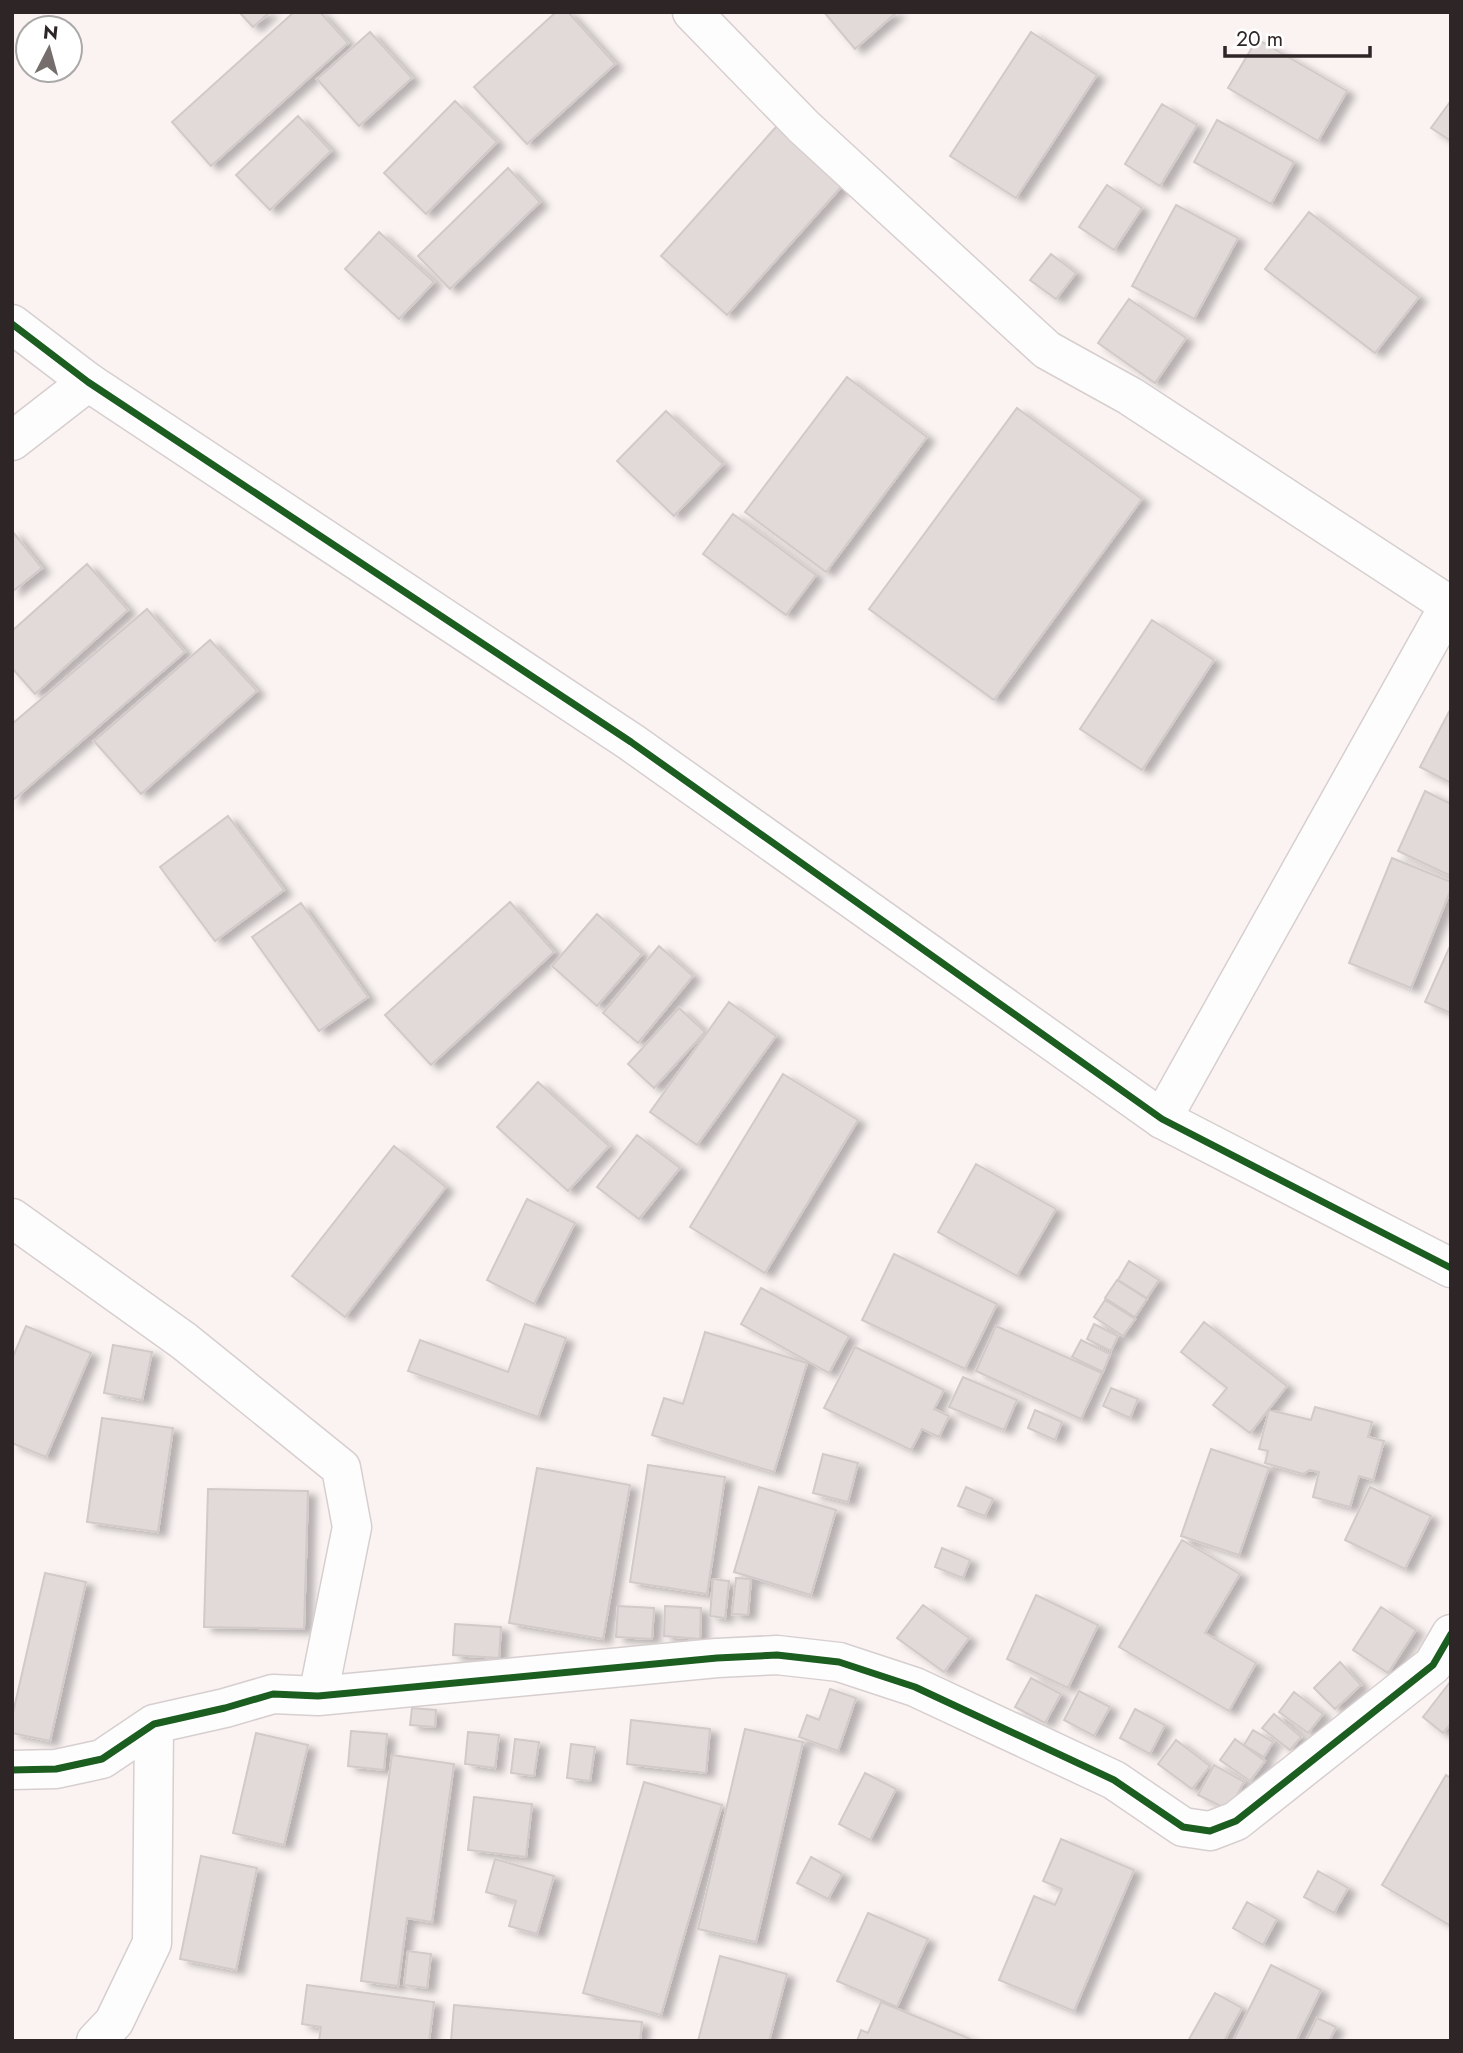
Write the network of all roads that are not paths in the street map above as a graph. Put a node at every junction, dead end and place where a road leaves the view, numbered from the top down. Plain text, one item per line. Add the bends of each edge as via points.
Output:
1 (692, 12) edge
2 (12, 324) edge
3 (88, 382) junction
4 (12, 441) edge
5 (1450, 603) edge
6 (1162, 1119) junction
7 (12, 1218) edge
8 (1451, 1268) edge
9 (1451, 1634) edge
10 (318, 1696) junction
11 (154, 1724) junction
12 (12, 1770) edge
13 (96, 2041) edge

1 - 5 street via 804,127 1047,351 1130,396
2 - 3 street
3 - 4 street
3 - 6 street via 631,742
5 - 6 street
6 - 8 street
7 - 10 street via 184,1341 341,1468 352,1527
9 - 10 street via 1433,1665 1237,1821 1210,1830 1182,1827 1114,1780 915,1687 839,1662 777,1655 717,1658
10 - 11 street via 273,1694
11 - 12 street via 102,1759 56,1769
11 - 13 street via 152,1943 114,2022

